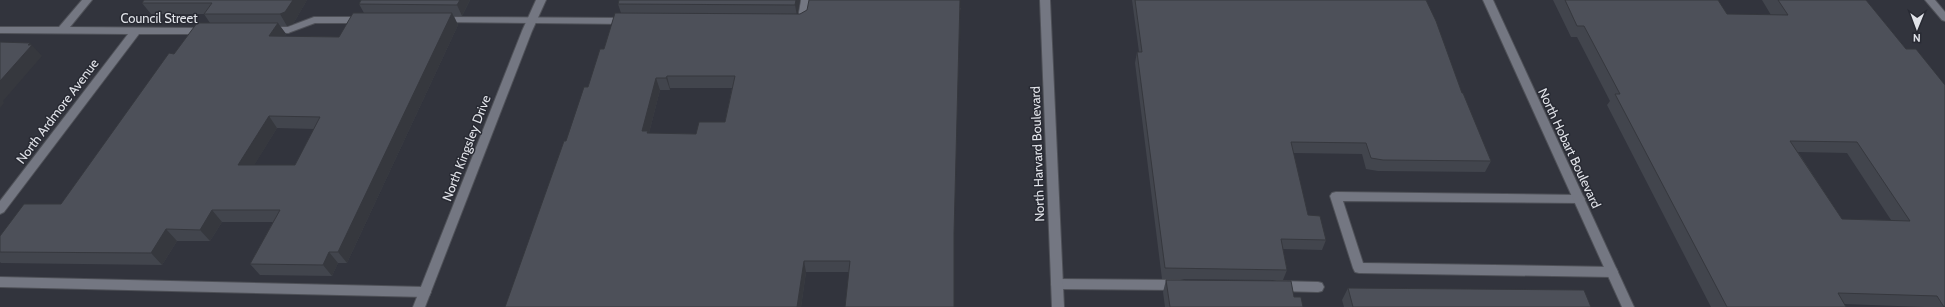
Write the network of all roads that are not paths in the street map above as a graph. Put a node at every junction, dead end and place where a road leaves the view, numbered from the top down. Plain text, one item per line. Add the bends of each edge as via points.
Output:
1 (87, 0) edge
2 (541, 0) edge
3 (806, 0) edge
4 (1045, 0) edge
5 (1488, 0) edge
6 (1930, 0) edge
7 (1945, 18) edge
8 (377, 20) edge
9 (432, 20) edge
10 (533, 20) junction
11 (639, 21) edge
12 (787, 21) edge
13 (0, 30) edge
14 (62, 30) junction
15 (218, 30) edge
16 (257, 30) edge
17 (136, 31) junction
18 (1579, 199) junction
19 (0, 208) edge
20 (1612, 272) junction
21 (0, 282) edge
22 (1057, 284) junction
23 (1192, 285) edge
24 (1263, 286) edge
25 (1318, 286) dead end
26 (425, 292) junction
27 (419, 307) edge
28 (1058, 307) edge
29 (1628, 307) edge

1 - 14 street
2 - 10 street, North Kingsley Drive
3 - 12 street via 802,21
4 - 22 street, North Harvard Boulevard
5 - 18 street, North Hobart Boulevard
6 - 7 street
8 - 16 street via 314,20 288,30
9 - 10 street
10 - 11 street
10 - 26 street, North Kingsley Drive
13 - 14 street, Council Street
14 - 17 street, Council Street
15 - 17 street, Council Street
17 - 19 street, North Ardmore Avenue
18 - 20 street, North Hobart Boulevard
18 - 20 street via 1336,196 1360,268
20 - 29 street, North Hobart Boulevard
21 - 26 street
22 - 23 street
22 - 28 street, North Harvard Boulevard
24 - 25 street
26 - 27 street, North Kingsley Drive

